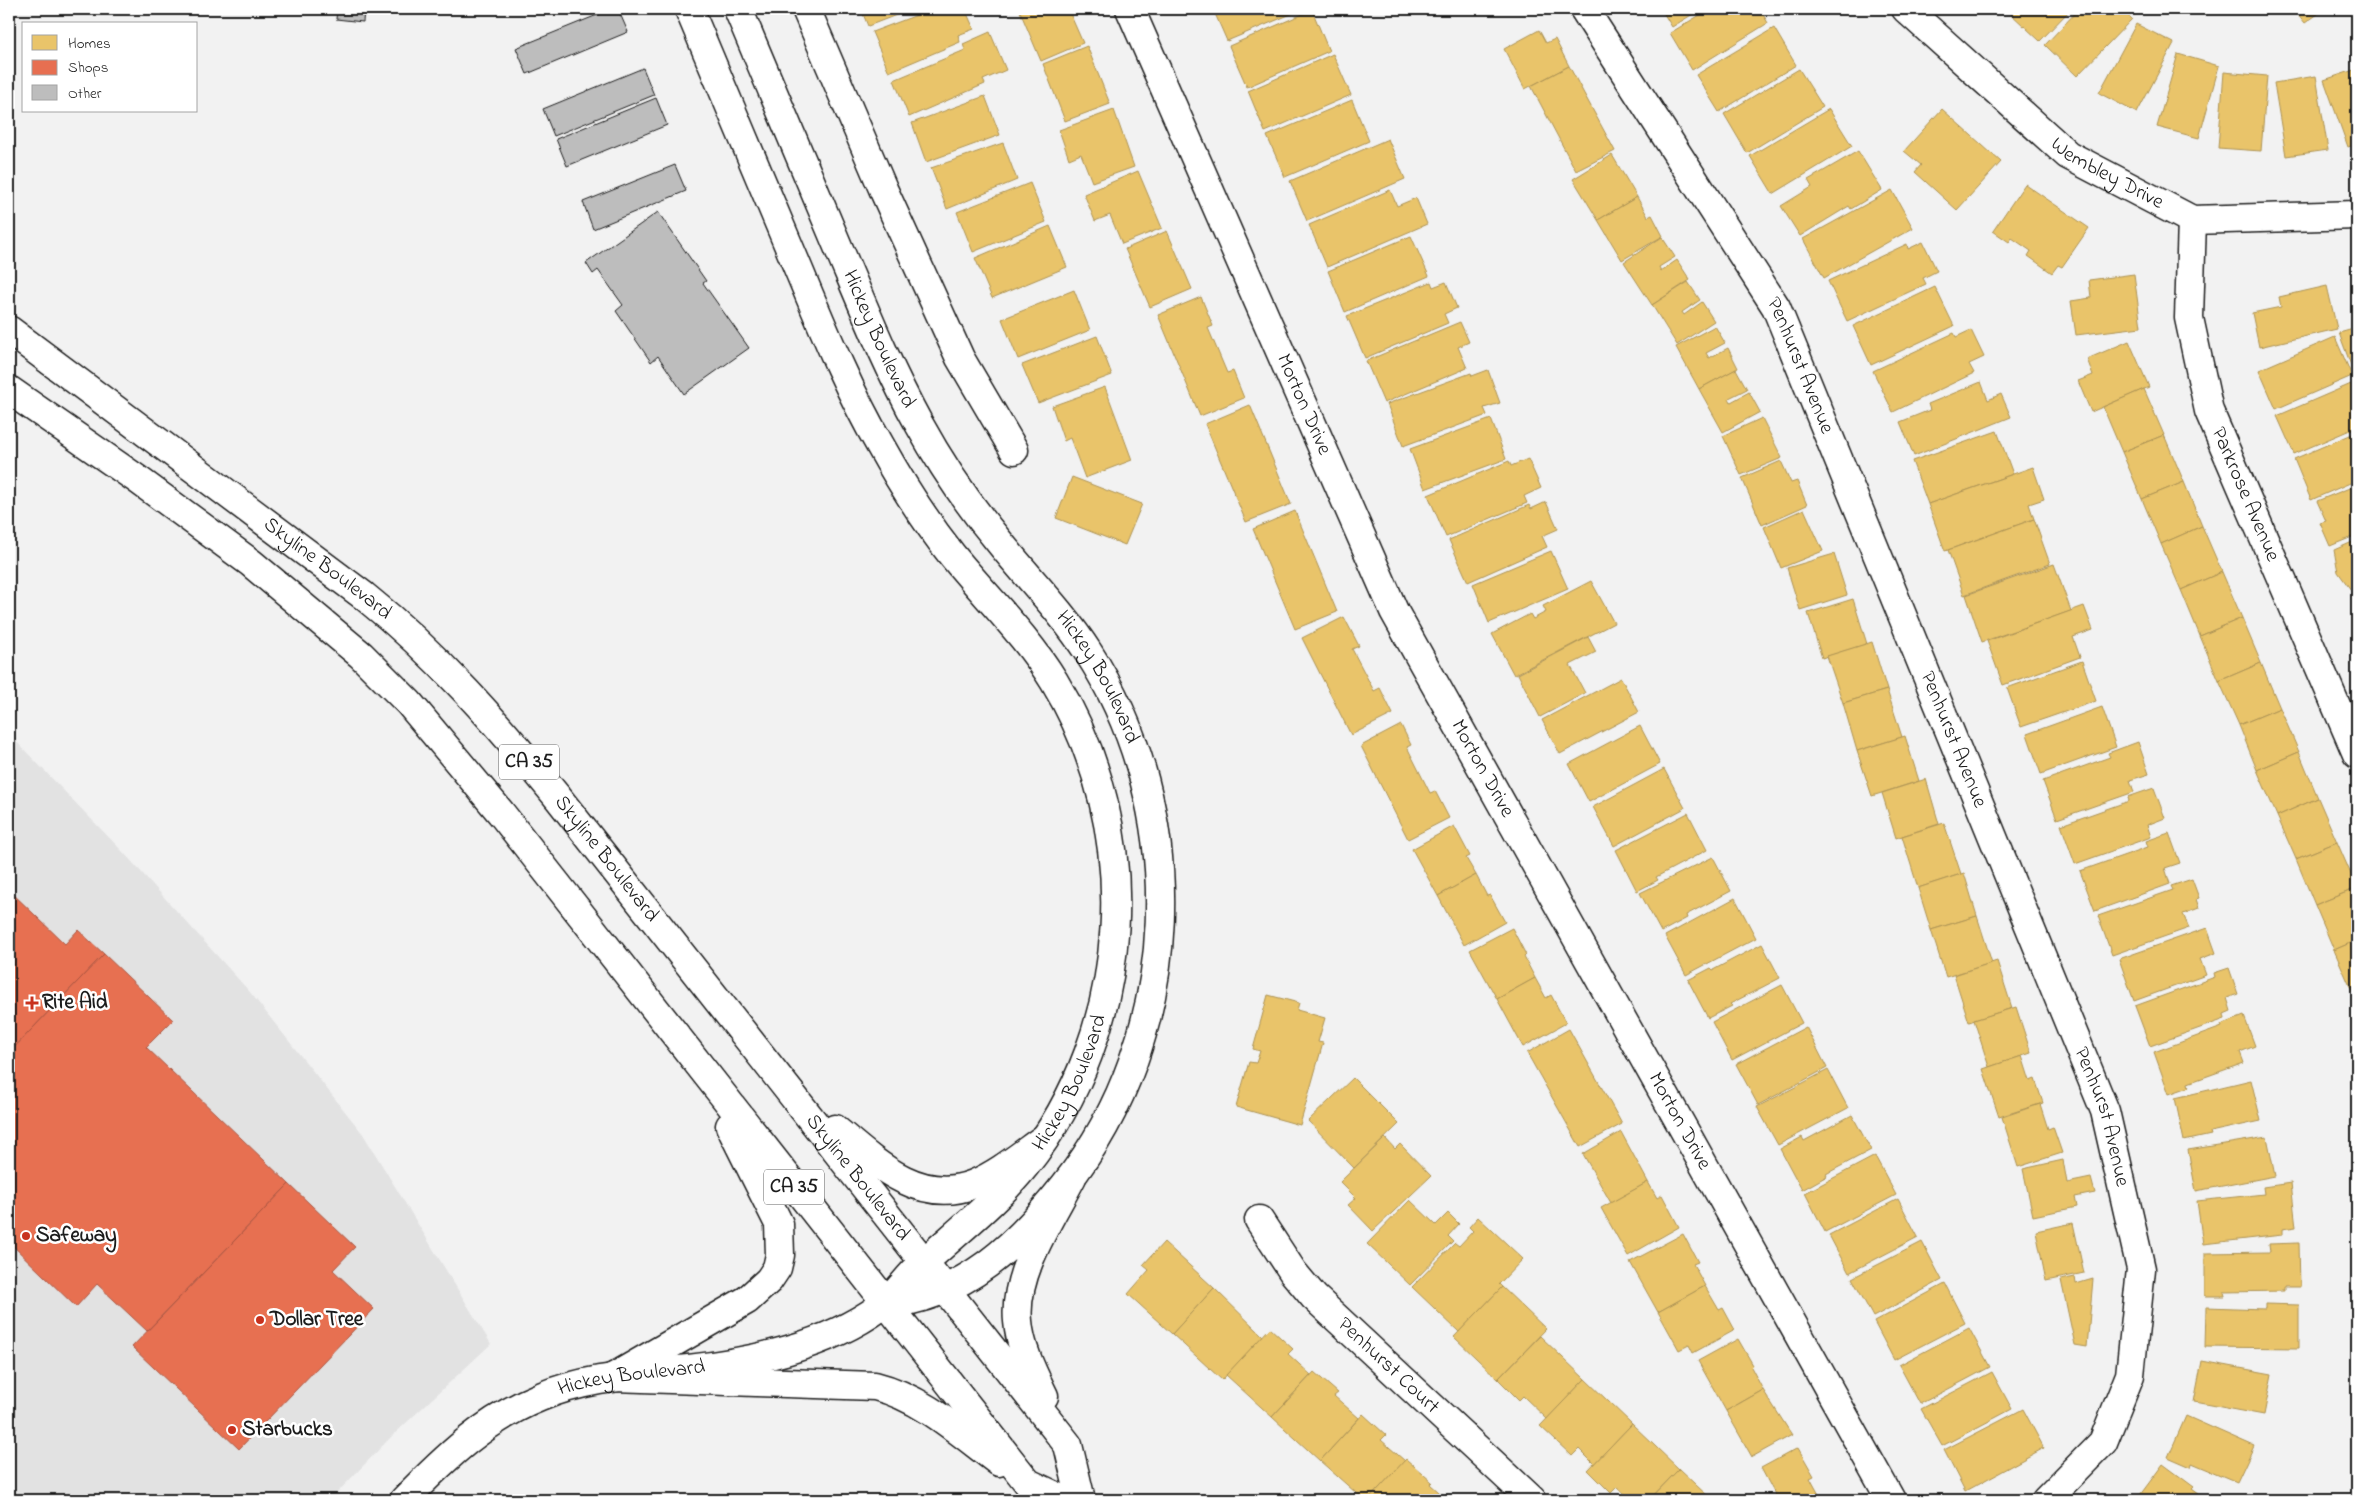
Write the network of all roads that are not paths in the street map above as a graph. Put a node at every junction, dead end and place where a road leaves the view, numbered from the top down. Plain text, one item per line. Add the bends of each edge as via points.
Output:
1 (689, 9) edge
2 (738, 9) edge
3 (806, 9) edge
4 (1130, 9) edge
5 (1584, 9) edge
6 (1906, 9) edge
7 (2357, 215) edge
8 (2192, 220) junction
9 (9, 330) edge
10 (9, 390) edge
11 (1014, 450) dead end
12 (2357, 754) edge
13 (703, 1071) junction
14 (796, 1097) junction
15 (1045, 1138) junction
16 (1072, 1177) junction
17 (1259, 1220) dead end
18 (924, 1262) junction
19 (946, 1290) junction
20 (886, 1304) junction
21 (614, 1377) junction
22 (1068, 1445) junction
23 (1028, 1483) junction
24 (404, 1500) edge
25 (1064, 1500) edge
26 (1081, 1500) edge
27 (1532, 1500) edge
28 (1891, 1500) edge
29 (2046, 1500) edge

1 - 15 main road, Hickey Boulevard via 830,343 875,438 934,531 1055,682 1098,779 1113,856 1114,949 1090,1050 1076,1084
2 - 16 main road, Hickey Boulevard via 879,345 906,400 963,495 1088,651 1121,714 1144,777 1153,812 1160,879 1161,915 1154,986 1124,1084
3 - 11 main road via 944,325
4 - 28 main road, Morton Drive via 1394,611
5 - 29 main road, Penhurst Avenue via 1776,307 2105,1111 2141,1269 2130,1375 2103,1442
6 - 8 main road, Wembley Drive via 2068,155
7 - 8 main road, Wembley Drive
8 - 12 main road, Parkrose Avenue via 2188,318 2209,411
9 - 14 main road, Skyline Boulevard / CA 35 via 314,558 418,642 512,741
10 - 13 main road, Skyline Boulevard / CA 35 via 221,540 308,609 384,678 484,791
13 - 20 main road, Skyline Boulevard / CA 35
13 - 21 main road via 779,1224 780,1255 769,1280 747,1300
14 - 15 main road via 889,1172 917,1186 932,1189 947,1190 973,1184 997,1172
14 - 18 main road, Skyline Boulevard / CA 35
15 - 18 main road, Hickey Boulevard via 1000,1193
16 - 19 main road, Hickey Boulevard via 1003,1252
16 - 22 main road via 1028,1266 1017,1306 1025,1354
17 - 27 main road, Penhurst Court via 1293,1272 1314,1297
18 - 19 main road, Skyline Boulevard / CA 35
18 - 20 main road, Hickey Boulevard
19 - 20 main road, Hickey Boulevard via 926,1298
19 - 22 main road, Skyline Boulevard / CA 35
20 - 21 main road, Hickey Boulevard via 848,1326 797,1347 730,1363
20 - 23 main road, Skyline Boulevard / CA 35
21 - 23 main road via 875,1386 908,1397 926,1408
21 - 24 main road, Hickey Boulevard via 539,1397 495,1420 455,1450
22 - 26 main road, Skyline Boulevard / CA 35
23 - 25 main road, Skyline Boulevard / CA 35

